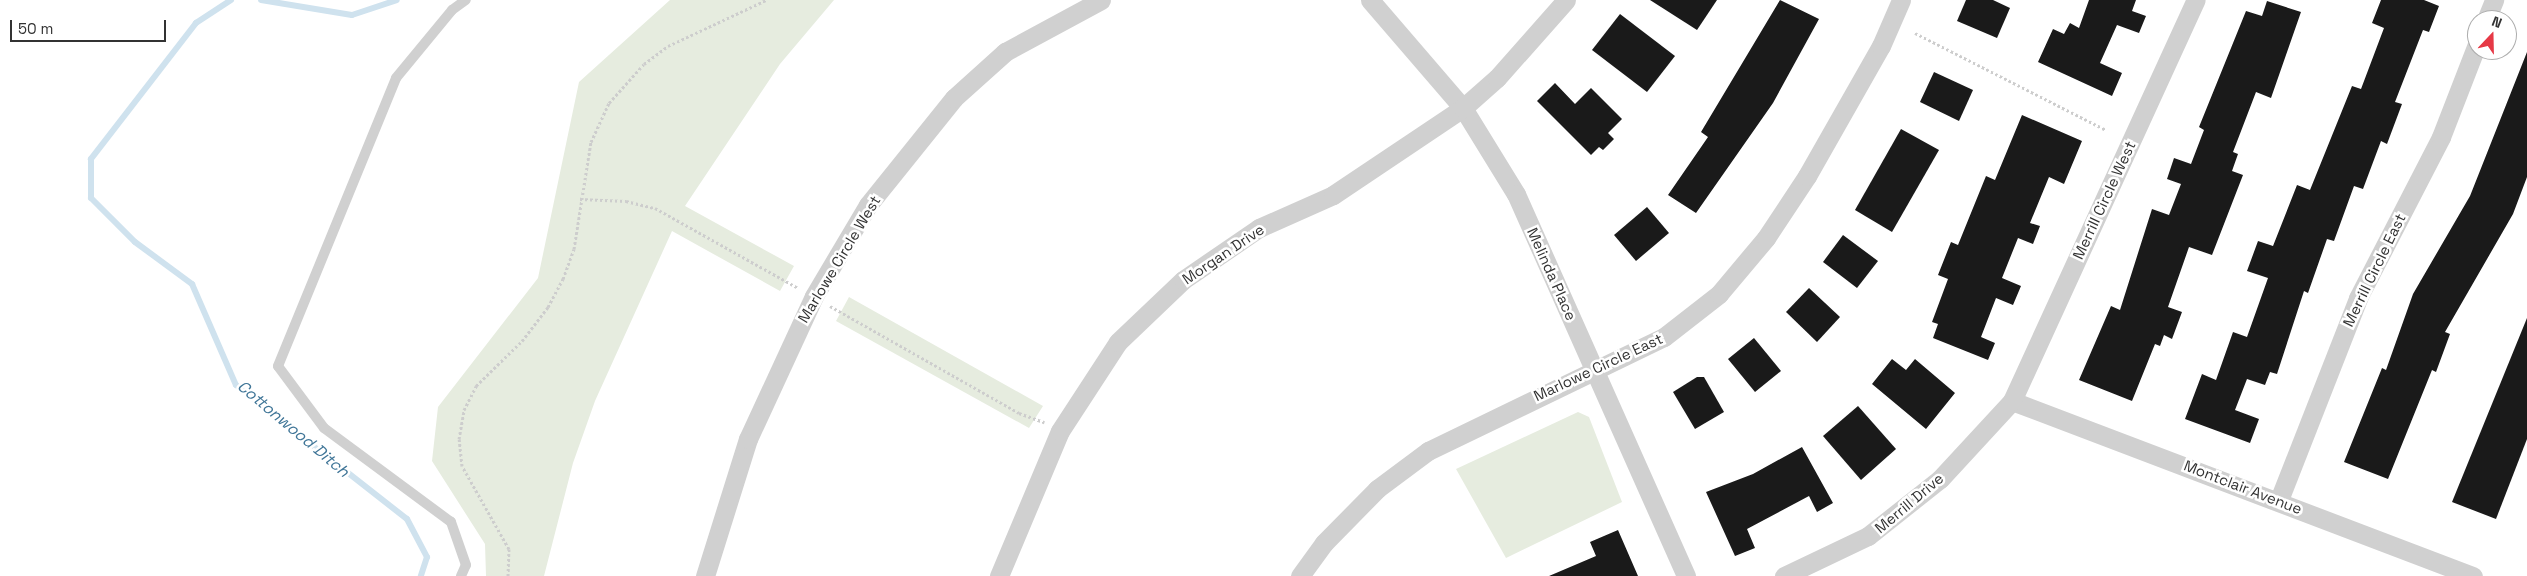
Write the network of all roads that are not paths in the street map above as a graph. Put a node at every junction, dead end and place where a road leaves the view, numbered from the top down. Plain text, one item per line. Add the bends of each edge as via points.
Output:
1 (466, 0) edge
2 (1100, 0) edge
3 (1370, 0) edge
4 (1566, 0) edge
5 (1901, 0) edge
6 (2196, 0) edge
7 (2471, 60) edge
8 (1463, 108) junction
9 (1595, 370) junction
10 (2012, 401) junction
11 (2279, 500) junction
12 (461, 576) edge
13 (705, 576) edge
14 (999, 576) edge
15 (1300, 576) edge
16 (1686, 576) edge
17 (1784, 576) edge
18 (2473, 576) edge

1 - 12 lane via 452,10 396,78 278,366 324,428 451,522 466,565
2 - 13 street, Marlowe Circle West via 1005,52 954,98 868,205 814,296 748,438
3 - 8 street, Melinda Place
4 - 8 street, Morgan Drive via 1497,78
5 - 9 street, Marlowe Circle East via 1881,46 1807,176 1766,238 1719,294 1664,336
6 - 10 street, Merrill Circle West
7 - 11 street, Merrill Circle East via 2441,137 2358,298
8 - 9 street, Melinda Place via 1516,194
8 - 14 street, Morgan Drive via 1341,190 1259,228 1183,280 1118,342 1060,430
9 - 15 street, Marlowe Circle East via 1428,451 1377,489 1324,543
9 - 16 street, Melinda Place
10 - 11 street, Montclair Avenue
10 - 17 street, Merrill Drive via 1940,479 1868,536
11 - 18 street, Montclair Avenue

